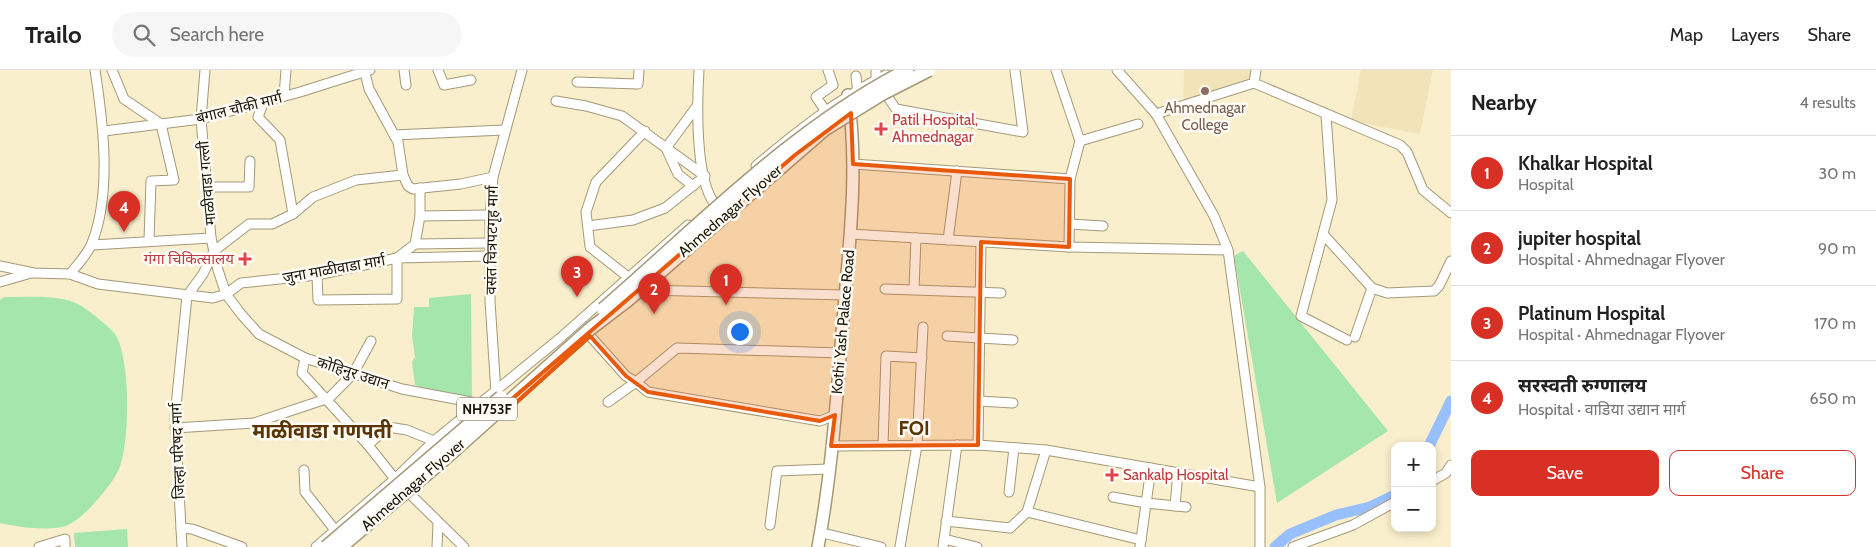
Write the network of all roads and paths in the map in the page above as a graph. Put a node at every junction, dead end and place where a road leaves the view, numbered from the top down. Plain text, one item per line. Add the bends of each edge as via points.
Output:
1 (95, 70) edge
2 (112, 70) edge
3 (205, 70) edge
4 (286, 70) edge
5 (404, 70) edge
6 (438, 70) edge
7 (522, 70) edge
8 (639, 70) edge
9 (699, 70) edge
10 (828, 70) edge
11 (896, 70) edge
12 (908, 70) edge
13 (929, 70) edge
14 (939, 70) edge
15 (1015, 70) edge
16 (1056, 70) edge
17 (1117, 70) edge
18 (1256, 70) edge
19 (367, 72) edge
20 (857, 73) edge
21 (876, 75) edge
22 (471, 80) dead end
23 (577, 82) dead end
24 (1254, 83) junction
25 (406, 85) dead end
26 (853, 92) junction
27 (284, 96) junction
28 (885, 96) junction
29 (264, 101) junction
30 (556, 101) dead end
31 (697, 106) junction
32 (825, 110) junction
33 (856, 114) junction
34 (1156, 114) junction
35 (1326, 115) junction
36 (202, 119) junction
37 (161, 124) junction
38 (1138, 124) dead end
39 (504, 130) junction
40 (104, 131) junction
41 (645, 131) junction
42 (394, 134) junction
43 (1080, 141) junction
44 (666, 148) junction
45 (250, 161) dead end
46 (853, 164) junction
47 (957, 172) junction
48 (403, 175) junction
49 (705, 176) junction
50 (493, 177) junction
51 (1070, 179) junction
52 (693, 186) junction
53 (207, 187) junction
54 (420, 188) junction
55 (714, 203) junction
56 (1451, 213) edge
57 (293, 214) junction
58 (420, 216) junction
59 (490, 216) junction
60 (1070, 224) junction
61 (588, 226) junction
62 (1103, 226) dead end
63 (850, 234) junction
64 (1323, 234) junction
65 (211, 238) junction
66 (916, 238) junction
67 (149, 240) junction
68 (948, 240) junction
69 (981, 242) junction
70 (490, 243) junction
71 (415, 244) junction
72 (92, 245) junction
73 (1069, 248) junction
74 (1228, 250) junction
75 (214, 251) junction
76 (490, 256) junction
77 (397, 258) junction
78 (1451, 262) edge
79 (2, 266) edge
80 (34, 272) junction
81 (70, 274) junction
82 (317, 275) junction
83 (628, 276) junction
84 (2, 281) edge
85 (1372, 288) junction
86 (885, 289) dead end
87 (914, 289) junction
88 (646, 290) junction
89 (980, 291) junction
90 (1001, 293) dead end
91 (226, 294) junction
92 (845, 295) junction
93 (187, 296) junction
94 (924, 328) dead end
95 (590, 336) junction
96 (947, 336) dead end
97 (980, 338) junction
98 (1013, 340) dead end
99 (371, 341) dead end
100 (840, 353) junction
101 (305, 358) junction
102 (922, 358) junction
103 (353, 374) junction
104 (636, 382) junction
105 (494, 392) junction
106 (327, 400) junction
107 (979, 401) junction
108 (608, 402) dead end
109 (1013, 403) dead end
110 (482, 404) junction
111 (509, 409) junction
112 (835, 415) junction
113 (496, 420) junction
114 (175, 428) junction
115 (434, 442) junction
116 (368, 445) junction
117 (883, 445) junction
118 (917, 445) junction
119 (957, 445) junction
120 (978, 445) junction
121 (832, 446) junction
122 (1014, 448) junction
123 (1046, 450) junction
124 (1151, 468) junction
125 (829, 469) junction
126 (304, 470) dead end
127 (1178, 472) junction
128 (1449, 472) edge
129 (395, 479) junction
130 (1436, 479) edge
131 (1260, 487) junction
132 (1009, 492) dead end
133 (410, 494) junction
134 (1113, 497) dead end
135 (1146, 503) junction
136 (1391, 504) edge
137 (1175, 506) junction
138 (1186, 506) dead end
139 (1027, 512) junction
140 (946, 521) junction
141 (438, 524) junction
142 (770, 525) dead end
143 (181, 528) junction
144 (335, 530) junction
145 (827, 534) dead end
146 (943, 543) edge
147 (1140, 543) edge
148 (352, 546) edge
149 (39, 547) edge
150 (65, 547) edge
151 (182, 547) edge
152 (242, 547) edge
153 (316, 547) edge
154 (326, 547) edge
155 (341, 547) edge
156 (437, 547) edge
157 (464, 547) edge
158 (818, 547) edge
159 (880, 547) edge
160 (900, 547) edge
161 (977, 547) edge
162 (1260, 547) edge
163 (1293, 547) edge

1 - 40 street
2 - 37 street via 124,99
3 - 36 street, माळीवाडा गल्ली
4 - 27 street
5 - 25 street
6 - 22 street via 444,85
7 - 39 street, वसंत चित्रपटगृह मार्ग
8 - 23 street via 638,84
9 - 31 street
10 - 32 street via 833,85 816,96
11 - 21 street
12 - 154 highway, Ahmednagar Flyover / NH753F, bridge via 839,109 802,137
13 - 155 highway, Ahmednagar Flyover / NH753F, bridge via 824,130
14 - 28 street
15 - 28 street via 1022,132 896,109
16 - 43 street
17 - 34 street
18 - 24 street
19 - 27 street, बंगाल चौकी मार्ग
19 - 42 street via 369,89
20 - 21 street
20 - 26 street
21 - 26 street
21 - 28 street
24 - 34 street
24 - 35 street
26 - 32 street
26 - 33 main road, Kothi Yash Palace Road
27 - 29 street, बंगाल चौकी मार्ग
28 - 33 street
29 - 36 street, बंगाल चौकी मार्ग
29 - 57 street via 258,117 280,140
30 - 41 street via 622,116
31 - 44 street
31 - 49 street
32 - 55 street
33 - 46 main road, Kothi Yash Palace Road
33 - 88 street via 804,152
34 - 74 street via 1214,216
35 - 56 street via 1404,148 1423,190
35 - 64 street via 1332,200
36 - 37 street, बंगाल चौकी मार्ग
36 - 53 street, माळीवाडा गल्ली
37 - 40 street, बंगाल चौकी मार्ग
37 - 67 street via 174,180 151,181
38 - 43 street
39 - 42 street
39 - 50 street, वसंत चित्रपटगृह मार्ग
40 - 72 street via 102,200
41 - 44 street
41 - 61 street via 596,182 586,212
42 - 48 street
43 - 51 street
44 - 49 street
44 - 52 street via 678,174
45 - 53 street via 249,187
46 - 47 street
46 - 63 main road, Kothi Yash Palace Road
47 - 51 street
47 - 68 street
48 - 54 street via 408,186
48 - 57 street via 356,180 312,197
49 - 52 street
49 - 55 street via 706,192
50 - 54 street
50 - 59 street, वसंत चित्रपटगृह मार्ग
51 - 60 street
52 - 61 street via 665,208 633,220
53 - 65 street, माळीवाडा गल्ली
54 - 58 street
55 - 83 street
57 - 75 street via 272,224 249,224
58 - 59 street
58 - 71 street
59 - 70 street, वसंत चित्रपटगृह मार्ग
60 - 62 street
60 - 73 street
61 - 83 street via 590,247
63 - 66 street
63 - 92 main road, Kothi Yash Palace Road
64 - 85 street
64 - 85 street via 1301,316 1351,338
65 - 67 street
65 - 75 street, माळीवाडा गल्ली
66 - 68 street
66 - 87 street
67 - 72 street
68 - 69 street
69 - 73 street
69 - 89 street
70 - 71 street
70 - 76 street, वसंत चित्रपटगृह मार्ग
71 - 77 street, जुना माळीवाडा मार्ग
72 - 81 street
73 - 74 street
74 - 131 street
75 - 91 street, माळीवाडा गल्ली
75 - 93 street
76 - 77 street
76 - 105 street, वसंत चित्रपटगृह मार्ग
77 - 82 street, जुना माळीवाडा मार्ग
77 - 82 street via 397,300 318,300
78 - 85 street via 1434,291 1387,293
79 - 80 street
79 - 84 street
80 - 81 street
80 - 84 street
81 - 93 street via 98,284
82 - 91 street, जुना माळीवाडा मार्ग via 241,283
83 - 105 street
86 - 87 street
87 - 89 street
88 - 92 street
88 - 95 street
89 - 90 street
89 - 97 street
91 - 93 street via 213,298
91 - 101 street, कोहिनुर उद्यान via 259,334
92 - 100 main road, Kothi Yash Palace Road
93 - 114 street, जिल्हा परिषद मार्ग
94 - 102 street
95 - 104 street via 626,376
95 - 111 street
96 - 97 street
97 - 98 street
97 - 107 street
99 - 103 street
100 - 104 street via 677,348
100 - 112 main road, Kothi Yash Palace Road
101 - 103 street, कोहिनुर उद्यान
101 - 106 street via 302,373
102 - 117 street via 886,356
102 - 118 street
103 - 106 street
103 - 110 street, कोहिनुर उद्यान via 402,389
104 - 108 street
104 - 112 street via 648,392 820,421
105 - 110 street
105 - 111 street
106 - 114 street via 254,423
106 - 116 street
107 - 109 street
107 - 120 street
110 - 113 street
110 - 115 street
111 - 113 street
112 - 121 main road, Kothi Yash Palace Road
113 - 133 street
114 - 143 street, जिल्हा परिषद मार्ग
115 - 116 street via 407,430 388,427
115 - 129 street
116 - 129 street
117 - 118 street
117 - 121 street
118 - 119 street
118 - 160 street
119 - 120 street
119 - 140 street
120 - 122 street
121 - 125 main road, Kothi Yash Palace Road
122 - 123 street
122 - 132 street
123 - 124 street
123 - 139 street
124 - 127 street
124 - 135 street
125 - 142 street via 777,471
125 - 158 main road, Kothi Yash Palace Road
126 - 144 street via 305,492
127 - 131 street
127 - 137 street
128 - 130 street
129 - 144 street
131 - 162 street
133 - 141 street
133 - 148 street
134 - 135 street
135 - 137 street
135 - 147 street
136 - 163 street via 1353,525
137 - 138 street
139 - 140 street via 1010,528
139 - 147 street
140 - 146 street
141 - 156 street
141 - 157 street
143 - 151 street, जिल्हा परिषद मार्ग
143 - 152 street
144 - 153 street
145 - 159 street
146 - 161 street
149 - 150 street via 65,539

